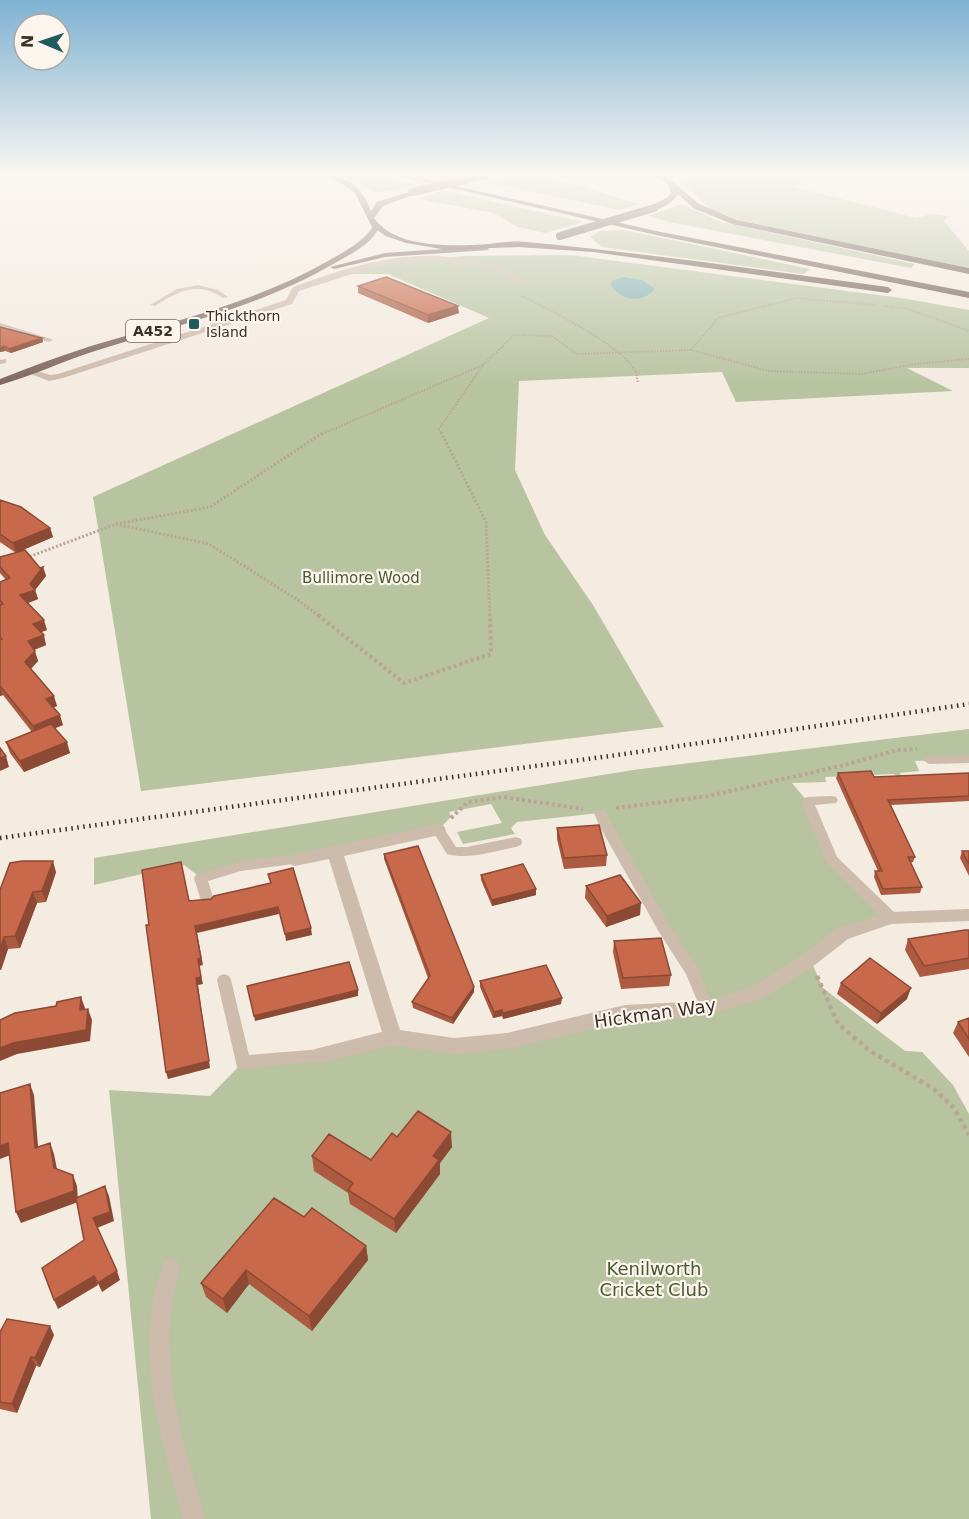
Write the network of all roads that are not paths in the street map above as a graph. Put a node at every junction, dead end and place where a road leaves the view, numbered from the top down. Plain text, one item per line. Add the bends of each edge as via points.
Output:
1 (358, 246) edge
2 (436, 246) edge
3 (508, 246) edge
4 (530, 246) edge
5 (721, 246) edge
6 (768, 246) edge
7 (849, 246) edge
8 (486, 248) junction
9 (438, 258) joint
10 (875, 267) dead end
11 (969, 271) edge
12 (306, 277) junction
13 (518, 285) road end
14 (969, 295) edge
15 (969, 302) edge
16 (240, 304) junction
17 (153, 305) dead end
18 (258, 312) junction
19 (0, 325) edge
20 (49, 340) dead end
21 (28, 371) junction
22 (0, 382) edge
23 (928, 754) road end
24 (969, 759) edge
25 (832, 800) dead end
26 (600, 813) road end
27 (438, 830) joint
28 (516, 842) dead end
29 (335, 852) junction
30 (295, 860) joint
31 (207, 900) edge
32 (969, 915) edge
33 (891, 918) junction
34 (224, 980) dead end
35 (707, 1008) junction
36 (393, 1037) junction
37 (322, 1055) joint
38 (171, 1267) dead end
39 (194, 1519) edge

1 - 12 main road, A452
2 - 8 highway
3 - 8 highway
4 - 15 highway via 593,250
5 - 14 highway
6 - 10 highway
7 - 11 highway
8 - 12 main road, A452 via 385,255
9 - 13 lane via 498,268 516,278
9 - 18 street via 380,261 296,289 289,302
12 - 16 main road, A452
16 - 17 lane via 198,288 181,288
16 - 18 street
16 - 21 main road, A452
18 - 21 street via 60,376 46,377
19 - 20 lane
21 - 22 main road, A452
23 - 24 lane
25 - 33 lane via 807,801 831,860
26 - 35 lane via 693,972
27 - 28 lane via 452,851 467,852
27 - 29 street
29 - 30 street
29 - 36 street
30 - 31 lane via 241,866 201,878
32 - 33 street, Hickman Way
33 - 35 street, Hickman Way via 842,934 757,993
34 - 37 lane, Hickman Way via 243,1062
35 - 36 street, Hickman Way via 625,1013 507,1041 454,1046
36 - 37 street, Hickman Way
38 - 39 lane via 161,1308 162,1388

